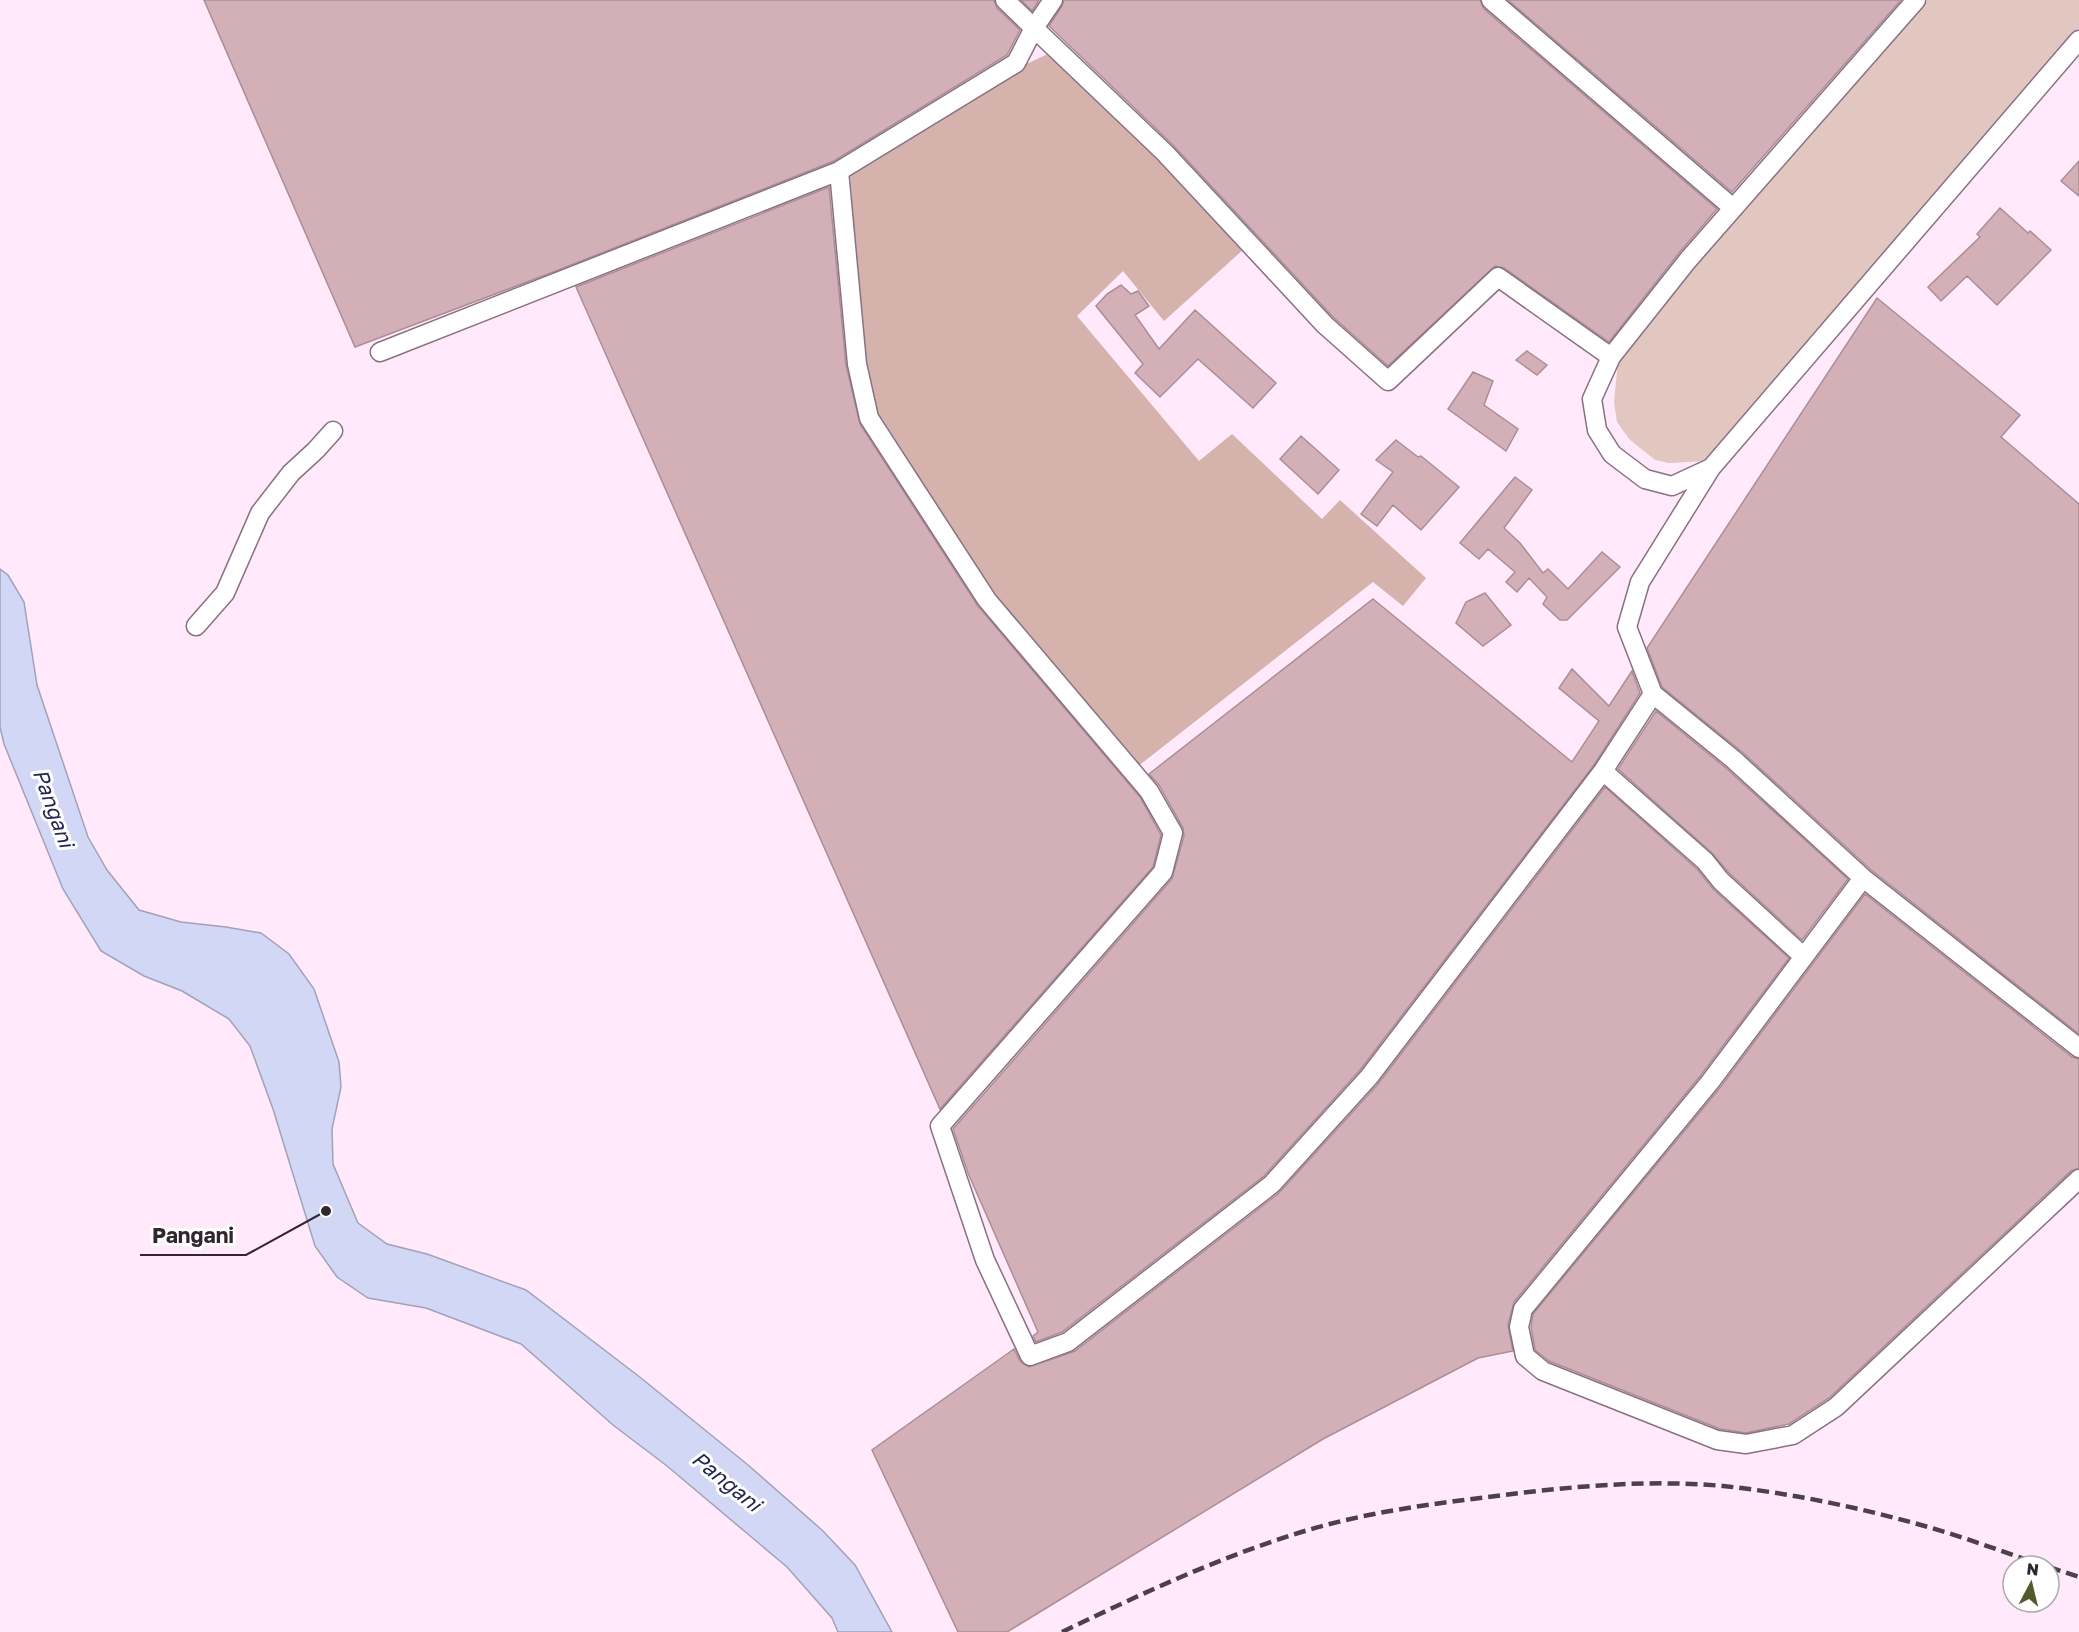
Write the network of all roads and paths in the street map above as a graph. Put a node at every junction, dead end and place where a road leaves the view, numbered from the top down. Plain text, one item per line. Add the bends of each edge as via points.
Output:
1 (1005, 0) edge
2 (1053, 0) edge
3 (1491, 0) edge
4 (1916, 0) edge
5 (1034, 28) junction
6 (2079, 40) edge
7 (839, 171) junction
8 (1733, 208) junction
9 (380, 352) dead end
10 (1611, 357) junction
11 (333, 431) dead end
12 (1711, 468) junction
13 (196, 626) dead end
14 (1653, 694) junction
15 (1603, 771) junction
16 (1863, 878) junction
17 (1804, 957) junction
18 (2079, 1048) edge
19 (2079, 1179) edge

1 - 5 street
2 - 5 street
3 - 8 street
4 - 8 street
5 - 7 street via 1016,63
5 - 10 street via 1165,153 1325,325 1388,381 1498,277
6 - 12 street
7 - 9 street
7 - 15 street via 857,364 869,418 987,600 1149,791 1173,833 1163,872 940,1126 986,1260 1030,1356 1068,1342 1272,1184 1369,1077
8 - 10 street
10 - 12 street via 1592,399 1597,430 1612,454 1645,479 1671,486
11 - 13 street via 291,473 260,513 225,593
12 - 14 street via 1640,582 1627,627
14 - 15 street
14 - 16 street via 1733,759
15 - 17 street via 1705,861
16 - 17 street
16 - 18 street
17 - 19 street via 1710,1082 1523,1309 1519,1328 1525,1356 1543,1371 1717,1440 1746,1444 1793,1435 1836,1407

